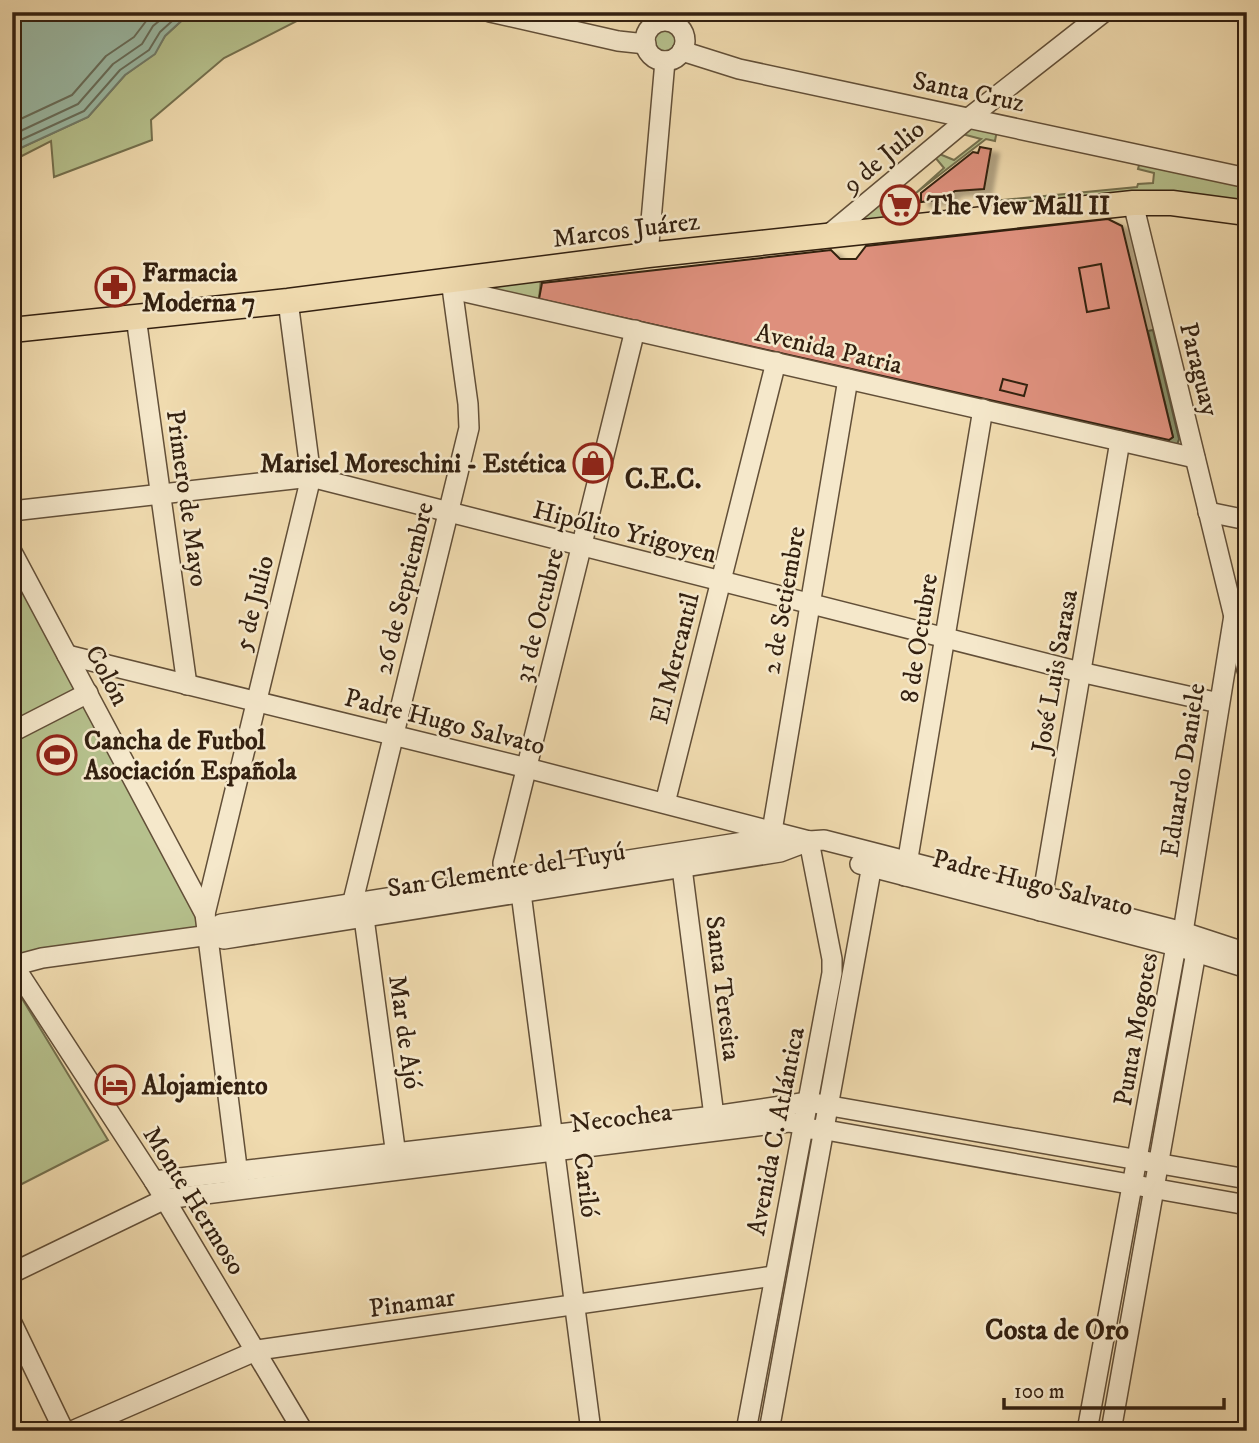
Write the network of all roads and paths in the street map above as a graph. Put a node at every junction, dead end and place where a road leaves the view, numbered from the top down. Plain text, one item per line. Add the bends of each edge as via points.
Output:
1 (490, 12) edge
2 (637, 12) edge
3 (1104, 12) edge
4 (663, 24) edge
5 (673, 56) junction
6 (970, 117) junction
7 (1247, 178) edge
8 (1133, 203) junction
9 (1247, 213) edge
10 (827, 236) junction
11 (648, 255) junction
12 (452, 284) junction
13 (288, 301) junction
14 (136, 317) junction
15 (12, 330) edge
16 (635, 330) junction
17 (776, 362) junction
18 (848, 379) junction
19 (983, 409) junction
20 (1120, 440) junction
21 (1195, 458) junction
22 (311, 477) junction
23 (160, 493) junction
24 (12, 511) edge
25 (1208, 512) junction
26 (448, 514) junction
27 (1247, 520) edge
28 (581, 547) junction
29 (14, 560) edge
30 (720, 582) junction
31 (808, 605) junction
32 (1234, 615) junction
33 (944, 638) junction
34 (67, 655) junction
35 (1247, 670) edge
36 (1080, 672) junction
37 (187, 685) junction
38 (88, 693) junction
39 (257, 702) junction
40 (1219, 703) junction
41 (12, 732) edge
42 (394, 735) junction
43 (527, 768) junction
44 (665, 803) junction
45 (772, 831) junction
46 (809, 841) junction
47 (780, 852) junction
48 (873, 861) junction
49 (682, 867) junction
50 (906, 869) junction
51 (504, 875) junction
52 (522, 892) junction
53 (1041, 904) junction
54 (358, 911) junction
55 (205, 914) junction
56 (210, 935) junction
57 (1180, 939) junction
58 (1196, 952) junction
59 (1247, 953) edge
60 (13, 966) edge
61 (1247, 968) edge
62 (808, 1102) junction
63 (831, 1105) junction
64 (715, 1116) junction
65 (803, 1124) junction
66 (826, 1130) junction
67 (555, 1143) junction
68 (1138, 1160) junction
69 (397, 1162) junction
70 (1159, 1164) junction
71 (1247, 1179) edge
72 (154, 1181) junction
73 (238, 1181) junction
74 (1133, 1185) junction
75 (1154, 1189) junction
76 (165, 1199) junction
77 (1247, 1205) edge
78 (12, 1273) edge
79 (774, 1276) junction
80 (575, 1307) junction
81 (12, 1323) edge
82 (258, 1350) junction
83 (64, 1431) edge
84 (72, 1431) edge
85 (303, 1431) edge
86 (591, 1431) edge
87 (746, 1431) edge
88 (769, 1431) edge
89 (1087, 1431) edge
90 (1111, 1431) edge

1 - 4 street via 618,41
2 - 4 street
3 - 6 street, 9 de Julio
4 - 5 street via 684,36
4 - 5 street via 654,58
5 - 6 street, Santa Cruz
5 - 11 street
6 - 7 street, Santa Cruz
6 - 10 street, 9 de Julio
8 - 9 main road, Marcos Juárez via 1163,202
8 - 10 main road, Marcos Juárez
8 - 21 street, Paraguay
10 - 11 main road, Marcos Juárez
11 - 12 main road, Marcos Juárez
12 - 13 main road, Marcos Juárez
12 - 16 street, Avenida Patria
12 - 26 street, 26 de Septiembre via 468,428
13 - 14 main road, Marcos Juárez
13 - 22 street, 5 de Julio
14 - 15 main road, Marcos Juárez
14 - 23 street, Primero de Mayo
16 - 17 street, Avenida Patria
16 - 28 street, 31 de Octubre
17 - 18 street, Avenida Patria
17 - 30 street, El Mercantil
18 - 19 street, Avenida Patria
18 - 31 street, 2 de Setiembre
19 - 20 street, Avenida Patria
19 - 33 street, 8 de Octubre
20 - 21 street, Avenida Patria
20 - 36 street, José Luis Sarasa
21 - 25 street, Paraguay
22 - 23 street, Hipólito Yrigoyen
22 - 26 street, Hipólito Yrigoyen
22 - 39 street, 5 de Julio
23 - 24 street, Hipólito Yrigoyen
23 - 37 street, Primero de Mayo
25 - 27 street
25 - 32 street, Paraguay
26 - 28 street, Hipólito Yrigoyen
26 - 42 street, 26 de Septiembre
28 - 30 street, Hipólito Yrigoyen
28 - 43 street, 31 de Octubre
29 - 34 street, Colón
30 - 31 street, Hipólito Yrigoyen
30 - 44 street, El Mercantil
31 - 33 street, Hipólito Yrigoyen
31 - 45 street, 2 de Setiembre
32 - 35 street, Paraguay
32 - 40 street, Eduardo Daniele
33 - 36 street, Hipólito Yrigoyen
33 - 50 street, 8 de Octubre
34 - 37 street, Padre Hugo Salvato
34 - 38 street, Colón
36 - 40 street, Hipólito Yrigoyen
36 - 53 street, José Luis Sarasa
37 - 39 street, Padre Hugo Salvato
38 - 41 street
38 - 55 street, Colón
39 - 42 street, Padre Hugo Salvato
39 - 55 street, 5 de Julio
40 - 57 street, Eduardo Daniele
42 - 43 street, Padre Hugo Salvato
42 - 54 street, 26 de Septiembre
43 - 44 street, Padre Hugo Salvato
43 - 51 street, 31 de Octubre
44 - 45 street, Padre Hugo Salvato
45 - 46 street, Padre Hugo Salvato
45 - 47 street
45 - 51 street, San Clemente del Tuyú via 763,839
46 - 47 street, San Clemente del Tuyú
46 - 48 street, Padre Hugo Salvato via 824,840
46 - 62 street, Avenida C. Atlántica via 832,959
47 - 49 street, San Clemente del Tuyú
48 - 50 street, Padre Hugo Salvato
48 - 63 street, Avenida C. Atlántica
49 - 52 street, San Clemente del Tuyú
49 - 64 street, Santa Teresita
50 - 53 street, Padre Hugo Salvato
51 - 52 street
51 - 54 street, San Clemente del Tuyú
52 - 54 street, San Clemente del Tuyú
52 - 67 street, Cariló
53 - 57 street, Padre Hugo Salvato
54 - 56 street, San Clemente del Tuyú via 221,924
54 - 69 street, Mar de Ajó
55 - 56 street, Colón
56 - 60 street, San Clemente del Tuyú
56 - 73 street, Colón
57 - 58 street, Punta Mogotes
57 - 59 street, Padre Hugo Salvato
57 - 68 street, Punta Mogotes
58 - 61 street
58 - 70 street, Punta Mogotes
60 - 72 street, Monte Hermoso
62 - 63 street, Necochea
62 - 64 street, Necochea
62 - 65 street, Avenida C. Atlántica
63 - 66 street, Avenida C. Atlántica
63 - 68 street, Necochea
64 - 67 street, Necochea
65 - 66 street, Necochea
65 - 67 street, Necochea
65 - 79 street, Avenida C. Atlántica
66 - 74 street, Necochea
66 - 88 street, Avenida C. Atlántica
67 - 69 street, Necochea
67 - 80 street, Cariló
68 - 70 street, Necochea
68 - 74 street, Punta Mogotes
69 - 73 street, Necochea
70 - 71 street, Necochea
70 - 75 street, Punta Mogotes
72 - 73 street, Necochea
72 - 76 street, Monte Hermoso
73 - 76 street, Necochea
74 - 75 street, Necochea
74 - 89 street, Punta Mogotes
75 - 77 street, Necochea
75 - 90 street, Punta Mogotes
76 - 78 street, Necochea
76 - 82 street, Monte Hermoso
79 - 80 street, Pinamar
79 - 87 street, Avenida C. Atlántica
80 - 82 street, Pinamar
80 - 86 street, Cariló
81 - 83 street
82 - 84 street, Pinamar
82 - 85 street, Monte Hermoso

